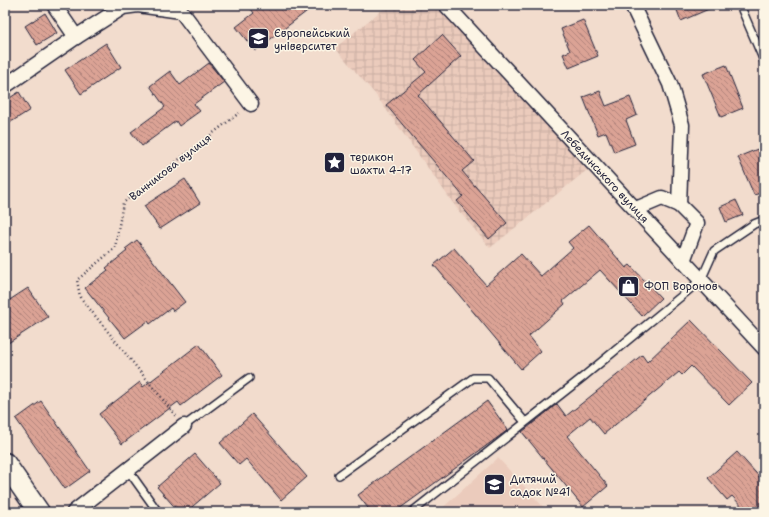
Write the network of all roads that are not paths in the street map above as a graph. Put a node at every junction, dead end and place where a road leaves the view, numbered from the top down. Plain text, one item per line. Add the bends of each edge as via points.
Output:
1 (54, 5) edge
2 (446, 5) edge
3 (632, 5) edge
4 (740, 5) edge
5 (76, 37) junction
6 (764, 61) edge
7 (5, 86) edge
8 (251, 104) road end
9 (679, 204) junction
10 (636, 210) junction
11 (764, 220) edge
12 (684, 261) junction
13 (701, 280) junction
14 (764, 348) edge
15 (249, 378) dead end
16 (525, 422) junction
17 (184, 426) joint
18 (5, 464) edge
19 (128, 470) junction
20 (339, 475) dead end
21 (39, 512) edge
22 (74, 512) edge
23 (158, 512) edge
24 (412, 512) edge

1 - 5 street
2 - 10 street, Лебединського вулиця
3 - 9 street via 670,84 682,125
4 - 6 lane
5 - 7 street
5 - 8 street via 122,7 138,5 180,11
9 - 10 street via 662,198
9 - 12 street via 697,223
10 - 12 street, Лебединського вулиця
11 - 13 lane via 714,251
12 - 13 street, Лебединського вулиця
13 - 14 street, Лебединського вулиця
13 - 16 lane
15 - 17 lane
16 - 20 lane via 488,378 474,378
16 - 24 lane
17 - 19 street
18 - 21 main road
19 - 22 street
19 - 23 lane

